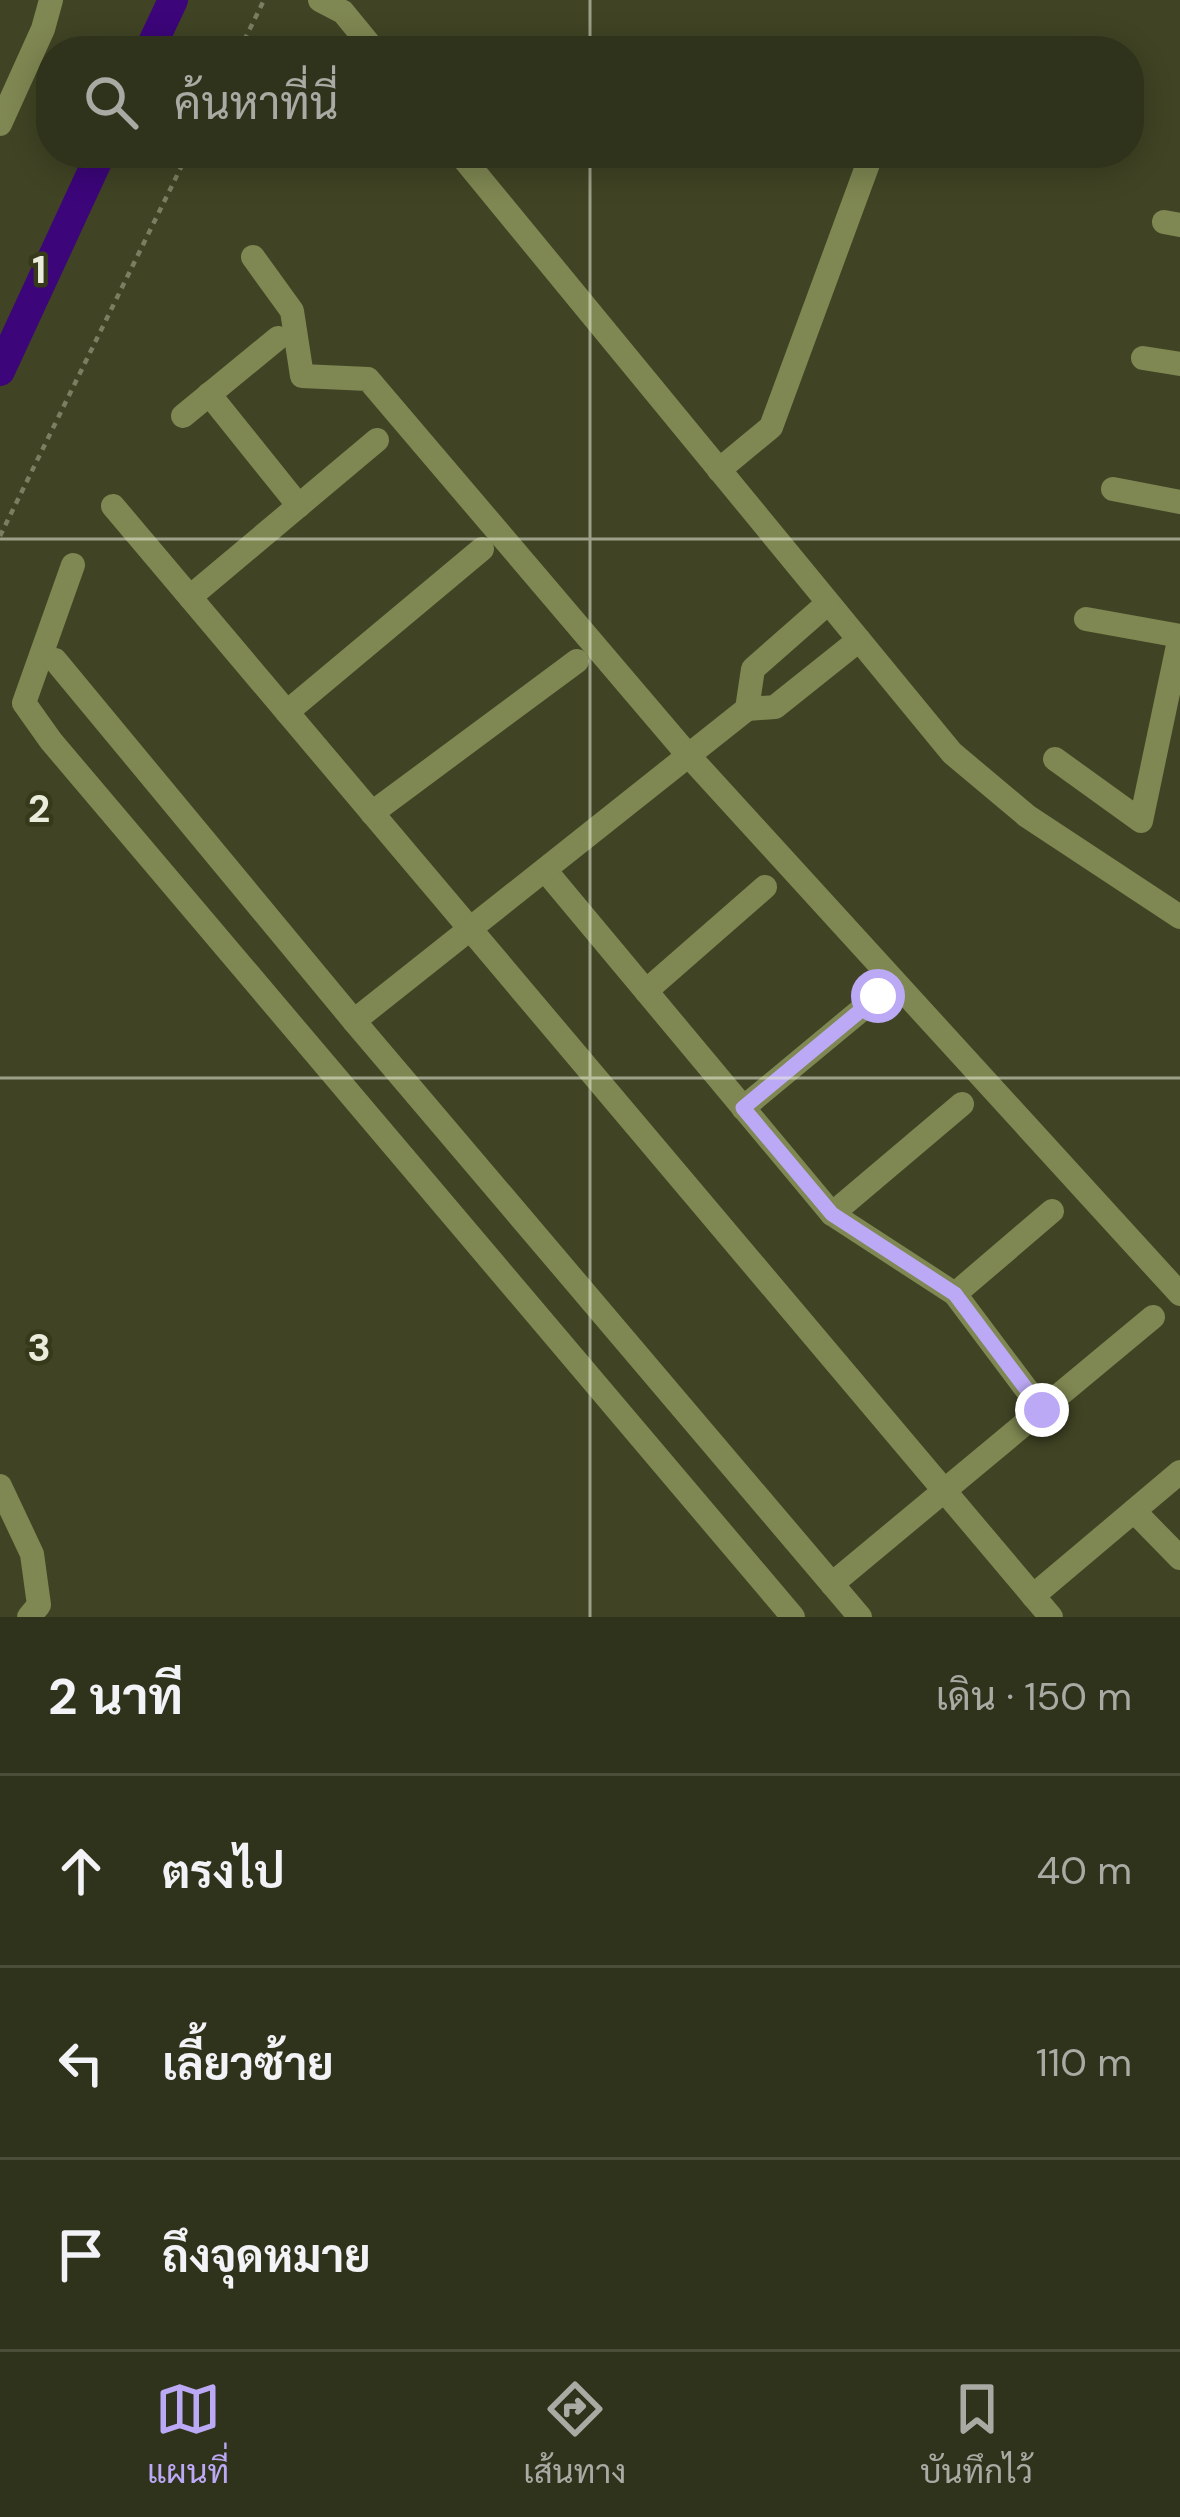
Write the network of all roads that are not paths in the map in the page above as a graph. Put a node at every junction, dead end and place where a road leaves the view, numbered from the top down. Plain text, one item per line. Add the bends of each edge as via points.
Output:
1 (51, 0) edge
2 (321, 0) edge
3 (40, 36) edge
4 (363, 36) edge
5 (36, 44) edge
6 (0, 124) edge
7 (471, 168) edge
8 (866, 168) edge
9 (253, 257) dead end
10 (278, 338) dead end
11 (1143, 358) dead end
12 (1180, 364) edge
13 (209, 394) junction
14 (182, 416) dead end
15 (377, 440) dead end
16 (719, 470) junction
17 (1113, 489) dead end
18 (1180, 502) edge
19 (113, 506) dead end
20 (299, 506) junction
21 (482, 549) dead end
22 (73, 565) dead end
23 (190, 597) junction
24 (829, 603) junction
25 (1086, 619) dead end
26 (1180, 636) edge
27 (859, 640) junction
28 (55, 660) dead end
29 (577, 662) dead end
30 (747, 709) junction
31 (287, 712) junction
32 (688, 755) junction
33 (1055, 759) dead end
34 (372, 813) junction
35 (545, 870) junction
36 (765, 887) dead end
37 (1180, 917) edge
38 (470, 929) junction
39 (646, 992) junction
40 (878, 996) dead end
41 (354, 1021) junction
42 (962, 1104) dead end
43 (743, 1108) junction
44 (1052, 1211) dead end
45 (832, 1214) junction
46 (955, 1294) junction
47 (1180, 1294) edge
48 (1153, 1317) dead end
49 (1042, 1410) junction
50 (1180, 1472) edge
51 (0, 1486) edge
52 (944, 1491) junction
53 (1134, 1511) junction
54 (1180, 1558) edge
55 (832, 1584) junction
56 (1033, 1596) junction
57 (29, 1617) edge
58 (793, 1617) edge
59 (860, 1617) edge
60 (1051, 1617) edge

1 - 3 street
2 - 4 street
5 - 6 street
7 - 16 street
8 - 16 street via 771,427
9 - 32 street via 292,311 302,376 368,379
10 - 13 street
11 - 12 street
13 - 14 street
13 - 20 street
15 - 20 street
16 - 24 street
17 - 18 street
19 - 23 street
20 - 23 street
21 - 31 street
22 - 58 street via 24,703
23 - 31 street
24 - 27 street
24 - 30 street via 754,669
25 - 26 street
26 - 33 street via 1141,820
27 - 30 street via 775,707
27 - 37 street via 952,752 996,790
28 - 41 street
29 - 34 street
30 - 32 street
31 - 34 street
32 - 35 street
32 - 47 street
34 - 38 street
35 - 38 street
35 - 39 street
36 - 39 street
38 - 41 street
38 - 52 street
39 - 43 street
40 - 43 street
41 - 55 street
42 - 45 street
43 - 45 street
44 - 46 street
45 - 46 street
46 - 49 street
48 - 49 street
49 - 52 street
50 - 53 street
51 - 57 street via 32,1554 39,1605
52 - 55 street
52 - 56 street
53 - 54 street
53 - 56 street
55 - 59 street
56 - 60 street

